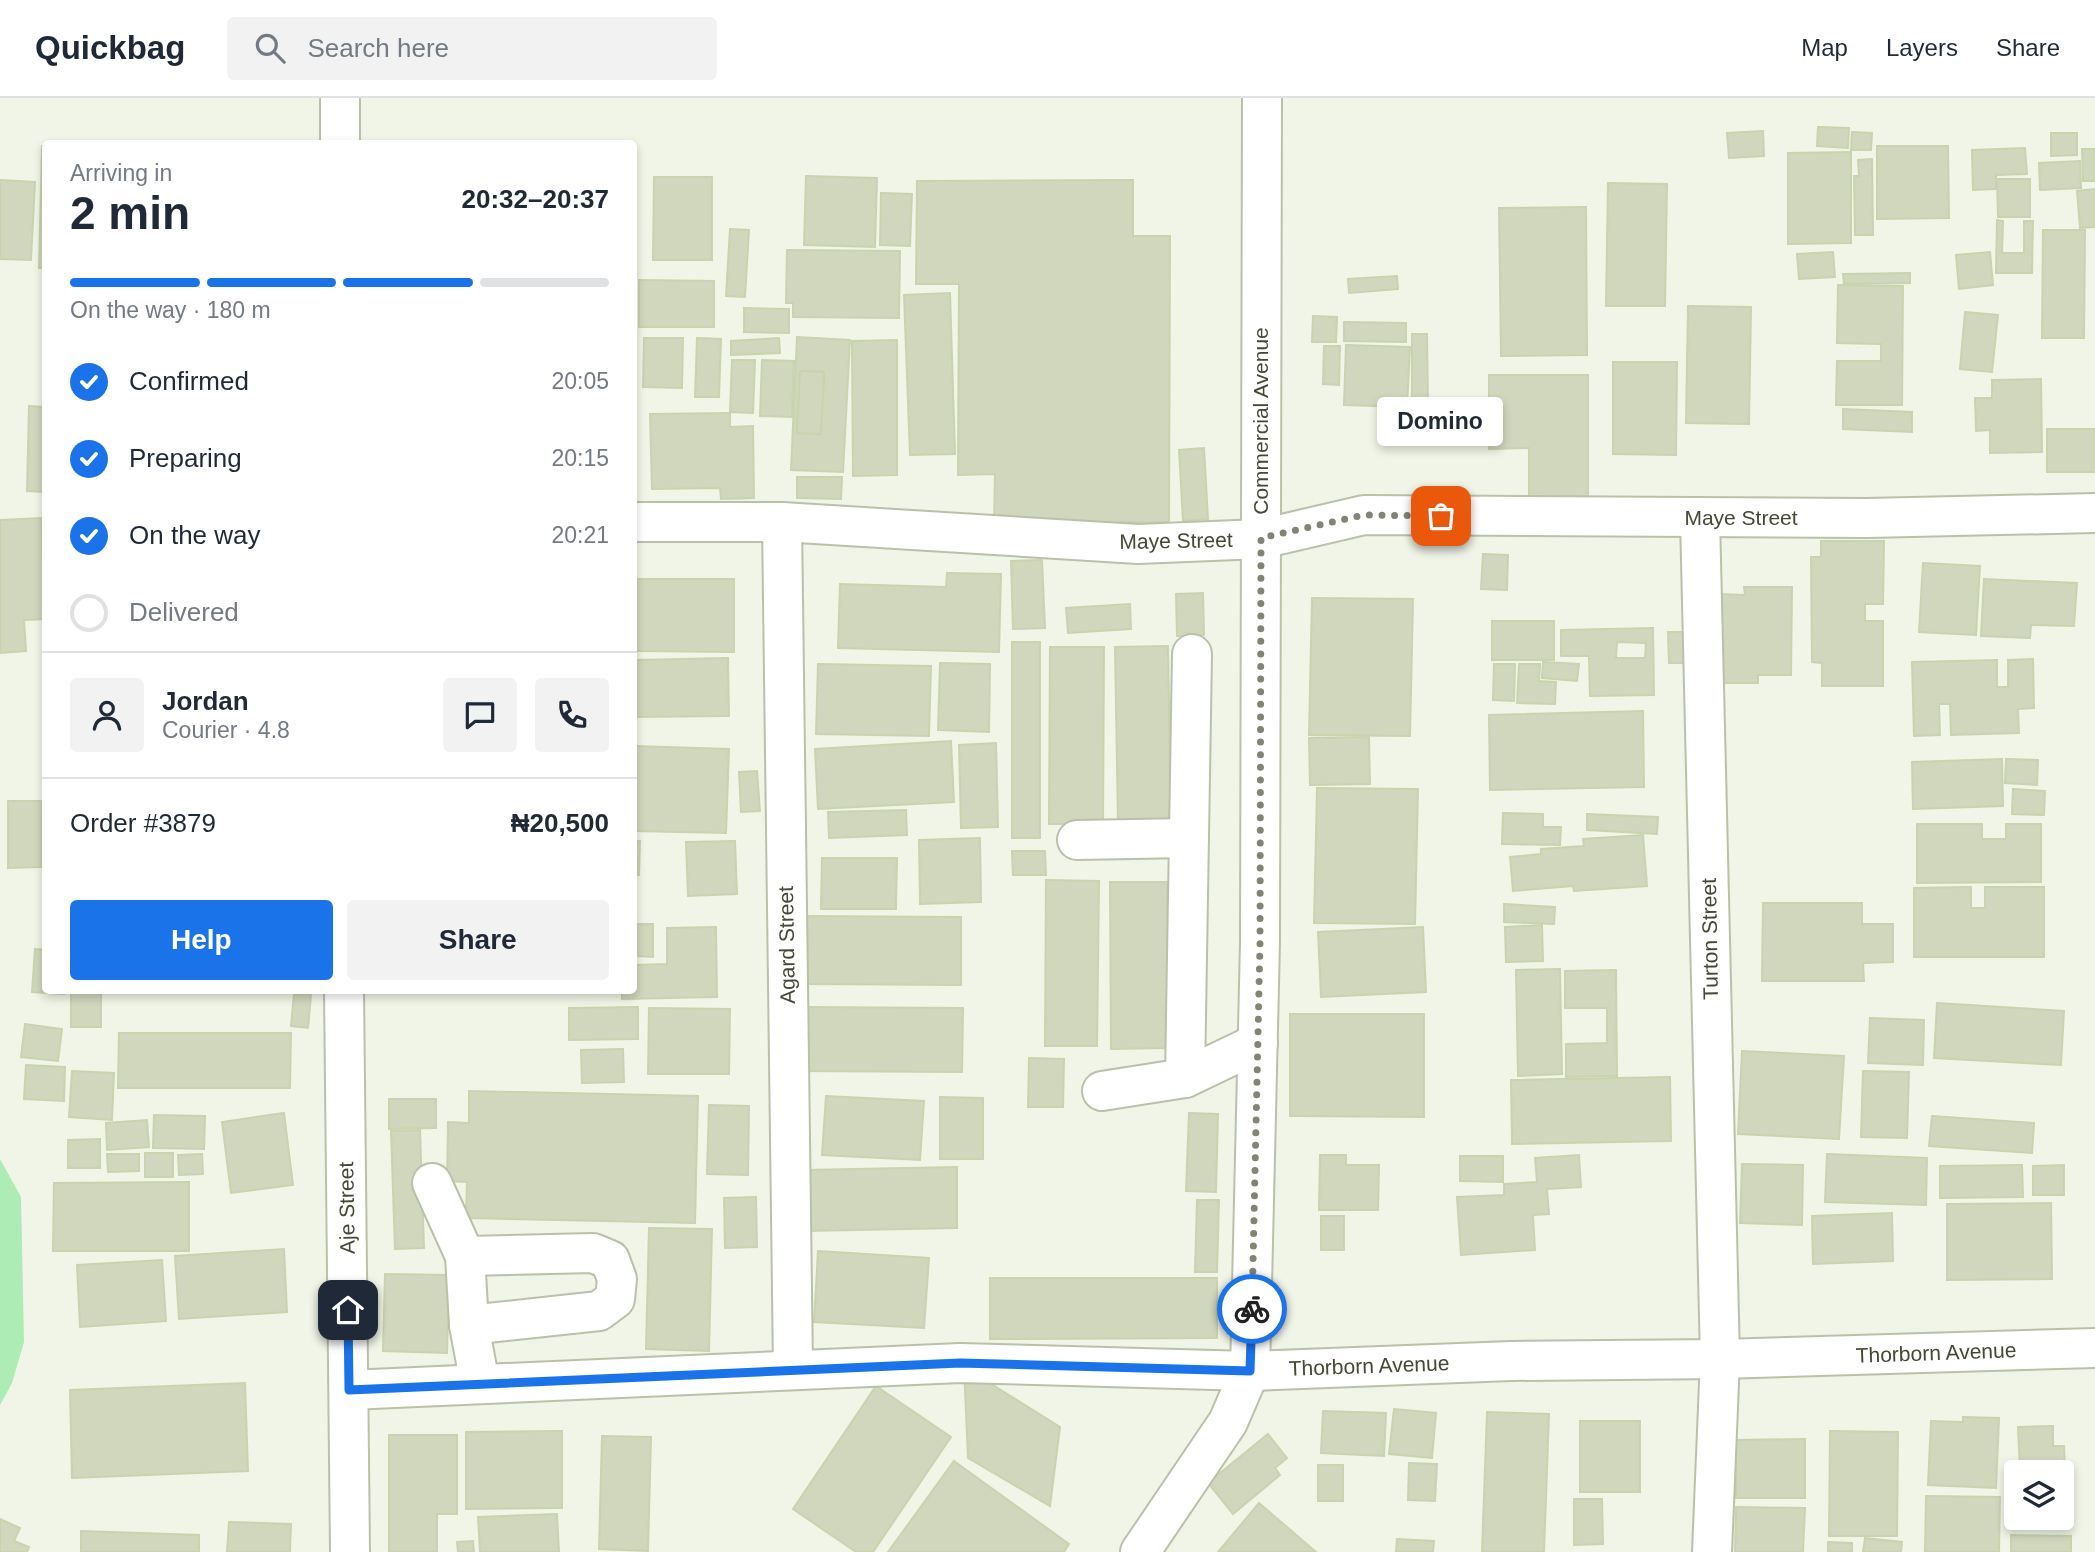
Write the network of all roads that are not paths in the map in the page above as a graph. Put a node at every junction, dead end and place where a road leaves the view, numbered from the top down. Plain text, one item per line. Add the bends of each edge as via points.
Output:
1 (340, 98) edge
2 (1262, 98) edge
3 (340, 140) edge
4 (2095, 513) edge
5 (1700, 518) junction
6 (637, 522) edge
7 (782, 523) junction
8 (1261, 538) junction
9 (1192, 654) dead end
10 (1189, 838) junction
11 (1077, 840) dead end
12 (344, 994) edge
13 (1258, 1043) junction
14 (1185, 1078) junction
15 (1102, 1091) dead end
16 (432, 1183) dead end
17 (465, 1256) junction
18 (468, 1325) junction
19 (2095, 1348) edge
20 (1720, 1359) junction
21 (793, 1368) junction
22 (1250, 1371) junction
23 (480, 1384) junction
24 (349, 1390) junction
25 (350, 1552) edge
26 (1140, 1552) edge
27 (1712, 1552) edge

1 - 3 street
2 - 8 street, Commercial Avenue
4 - 5 street, Maye Street
5 - 8 street, Maye Street via 1364,515
5 - 20 street, Turton Street
6 - 7 street, Maye Street
7 - 8 street, Maye Street via 1138,544
7 - 21 street, Agard Street
8 - 13 street, Commercial Avenue
9 - 10 street
10 - 11 street
10 - 14 street
12 - 24 street, Aje Street
13 - 14 street
13 - 22 street, Commercial Avenue
14 - 15 street
16 - 17 street
17 - 18 street
17 - 18 street via 593,1253 610,1259 618,1279 615,1299 599,1311
18 - 23 street
19 - 20 street, Thorborn Avenue
20 - 22 street, Thorborn Avenue via 1511,1360
20 - 27 street, Turton Street
21 - 22 street, Thorborn Avenue via 960,1363
21 - 23 street, Thorborn Avenue
22 - 26 street, Commercial Avenue via 1228,1422
23 - 24 street, Thorborn Avenue
24 - 25 street, Aje Street

